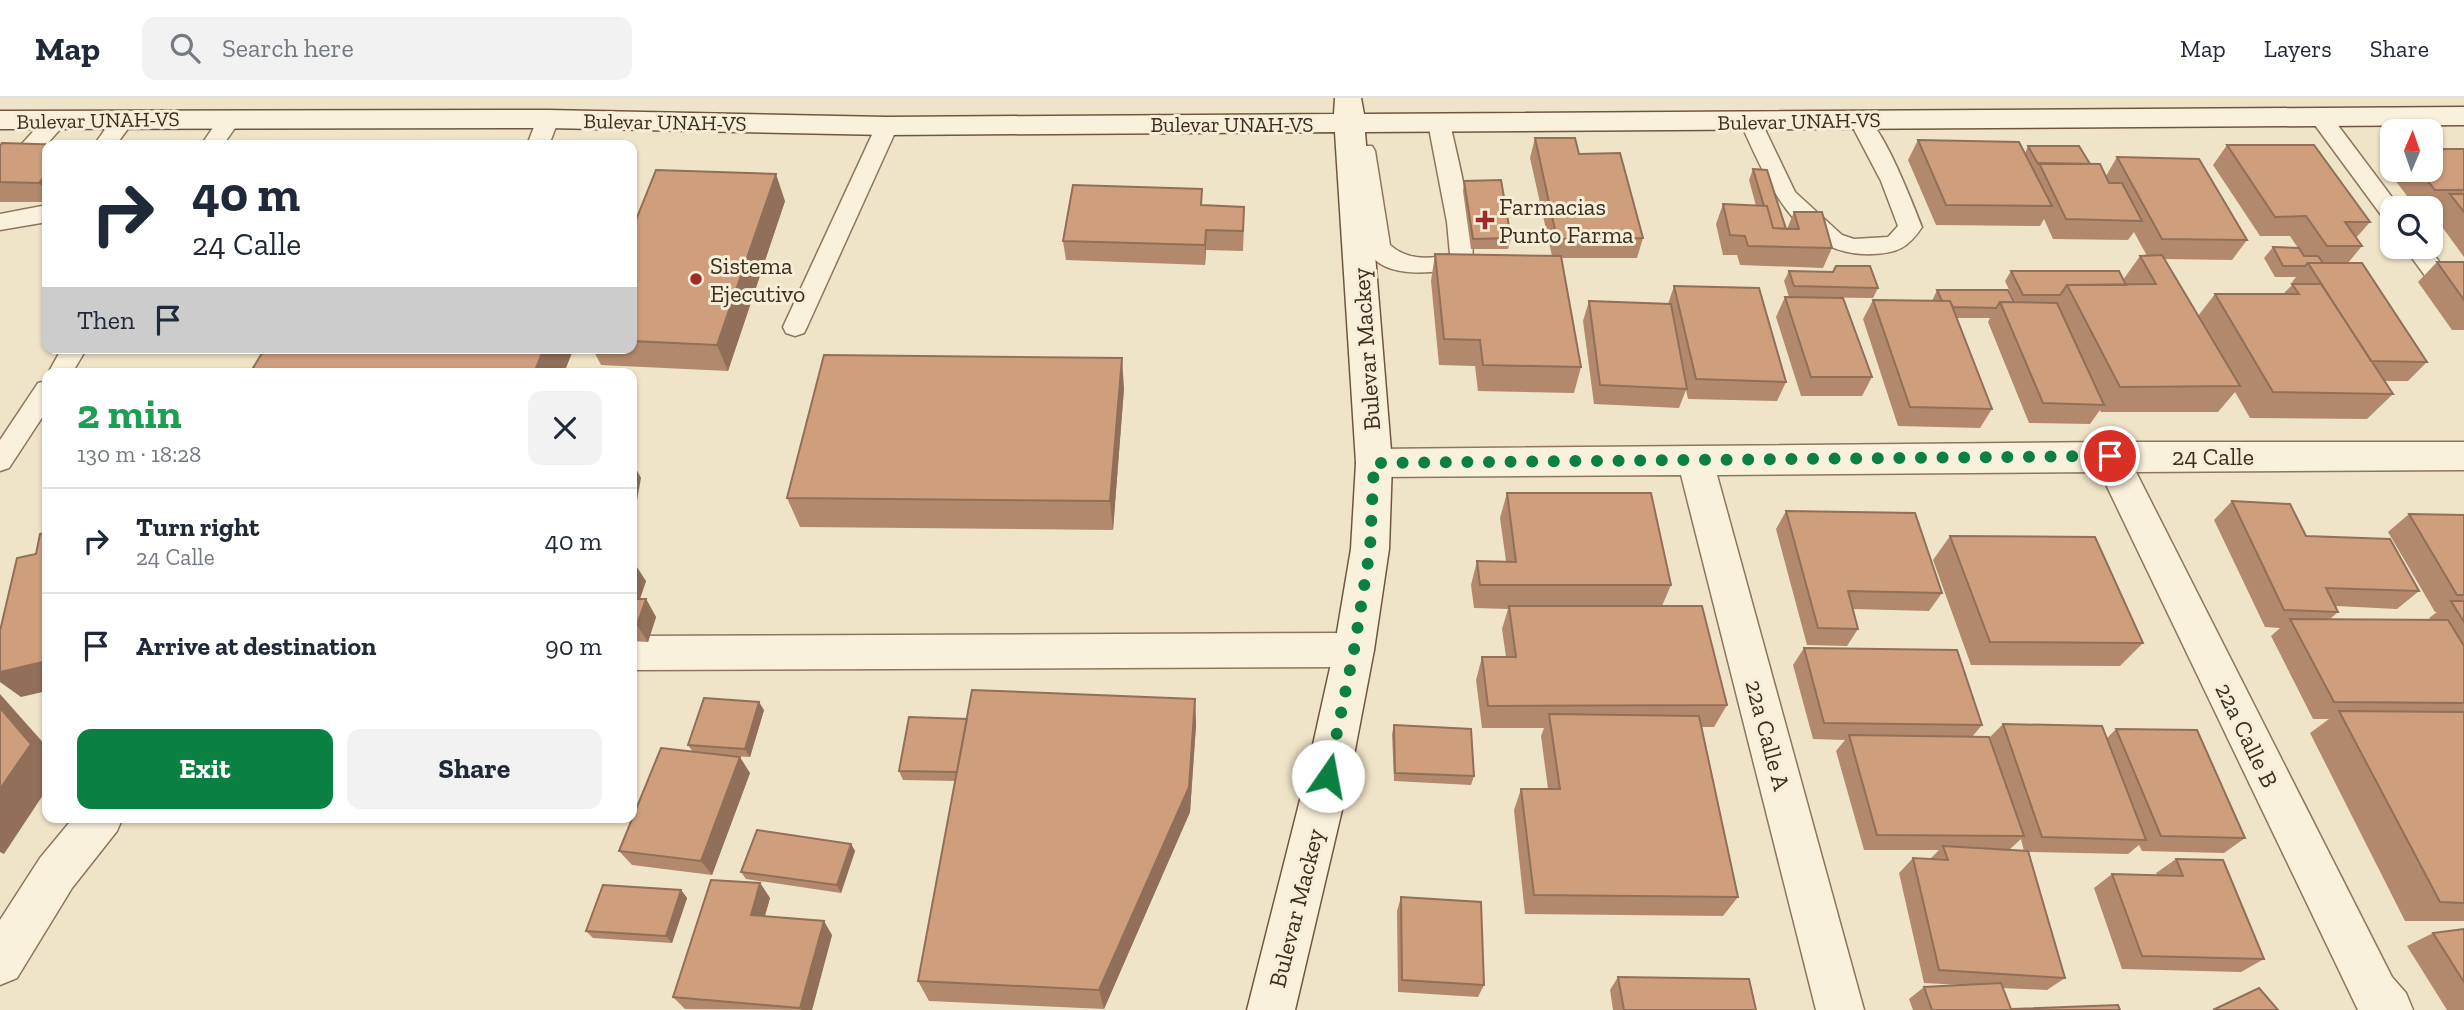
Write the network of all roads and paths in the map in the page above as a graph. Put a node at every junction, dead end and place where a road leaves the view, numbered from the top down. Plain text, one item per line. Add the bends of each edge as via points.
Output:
1 (1354, 115) edge
2 (2464, 116) edge
3 (2320, 117) junction
4 (231, 118) junction
5 (124, 119) junction
6 (56, 120) junction
7 (1860, 120) junction
8 (0, 121) edge
9 (1751, 122) junction
10 (1439, 123) junction
11 (887, 125) junction
12 (543, 132) edge
13 (108, 140) edge
14 (216, 140) edge
15 (0, 182) edge
16 (2380, 198) edge
17 (42, 215) edge
18 (0, 222) edge
19 (2425, 259) edge
20 (2464, 311) edge
21 (795, 327) dead end
22 (42, 398) edge
23 (2110, 456) junction
24 (2464, 456) edge
25 (1695, 460) junction
26 (0, 461) edge
27 (1374, 463) junction
28 (1354, 650) junction
29 (637, 653) edge
30 (96, 823) edge
31 (0, 962) edge
32 (1271, 1010) edge
33 (1840, 1010) edge
34 (2389, 1010) edge

1 - 10 main road, Bulevar UNAH-VS
1 - 10 lane via 1379,248 1405,264 1444,266 1462,258
1 - 11 main road, Bulevar UNAH-VS
1 - 27 main road, Bulevar Mackey
2 - 3 main road, Bulevar UNAH-VS
3 - 7 main road, Bulevar UNAH-VS
3 - 16 lane
4 - 5 main road, Bulevar UNAH-VS
4 - 12 main road, Bulevar UNAH-VS
4 - 14 lane
5 - 6 main road, Bulevar UNAH-VS
5 - 13 lane
6 - 8 main road, Bulevar UNAH-VS
6 - 15 lane
7 - 9 main road, Bulevar UNAH-VS
7 - 9 lane via 1910,227 1894,245 1854,247 1834,241 1786,196
9 - 10 main road, Bulevar UNAH-VS
11 - 12 main road, Bulevar UNAH-VS
11 - 21 lane
17 - 18 lane
19 - 20 lane
22 - 26 lane
23 - 24 main road, 24 Calle
23 - 25 main road, 24 Calle
23 - 34 main road, 22a Calle B via 2375,994
25 - 27 main road, 24 Calle
25 - 33 main road, 22a Calle A
27 - 28 main road, Bulevar Mackey via 1370,549
28 - 29 main road
28 - 32 main road, Bulevar Mackey
30 - 31 main road via 56,873

